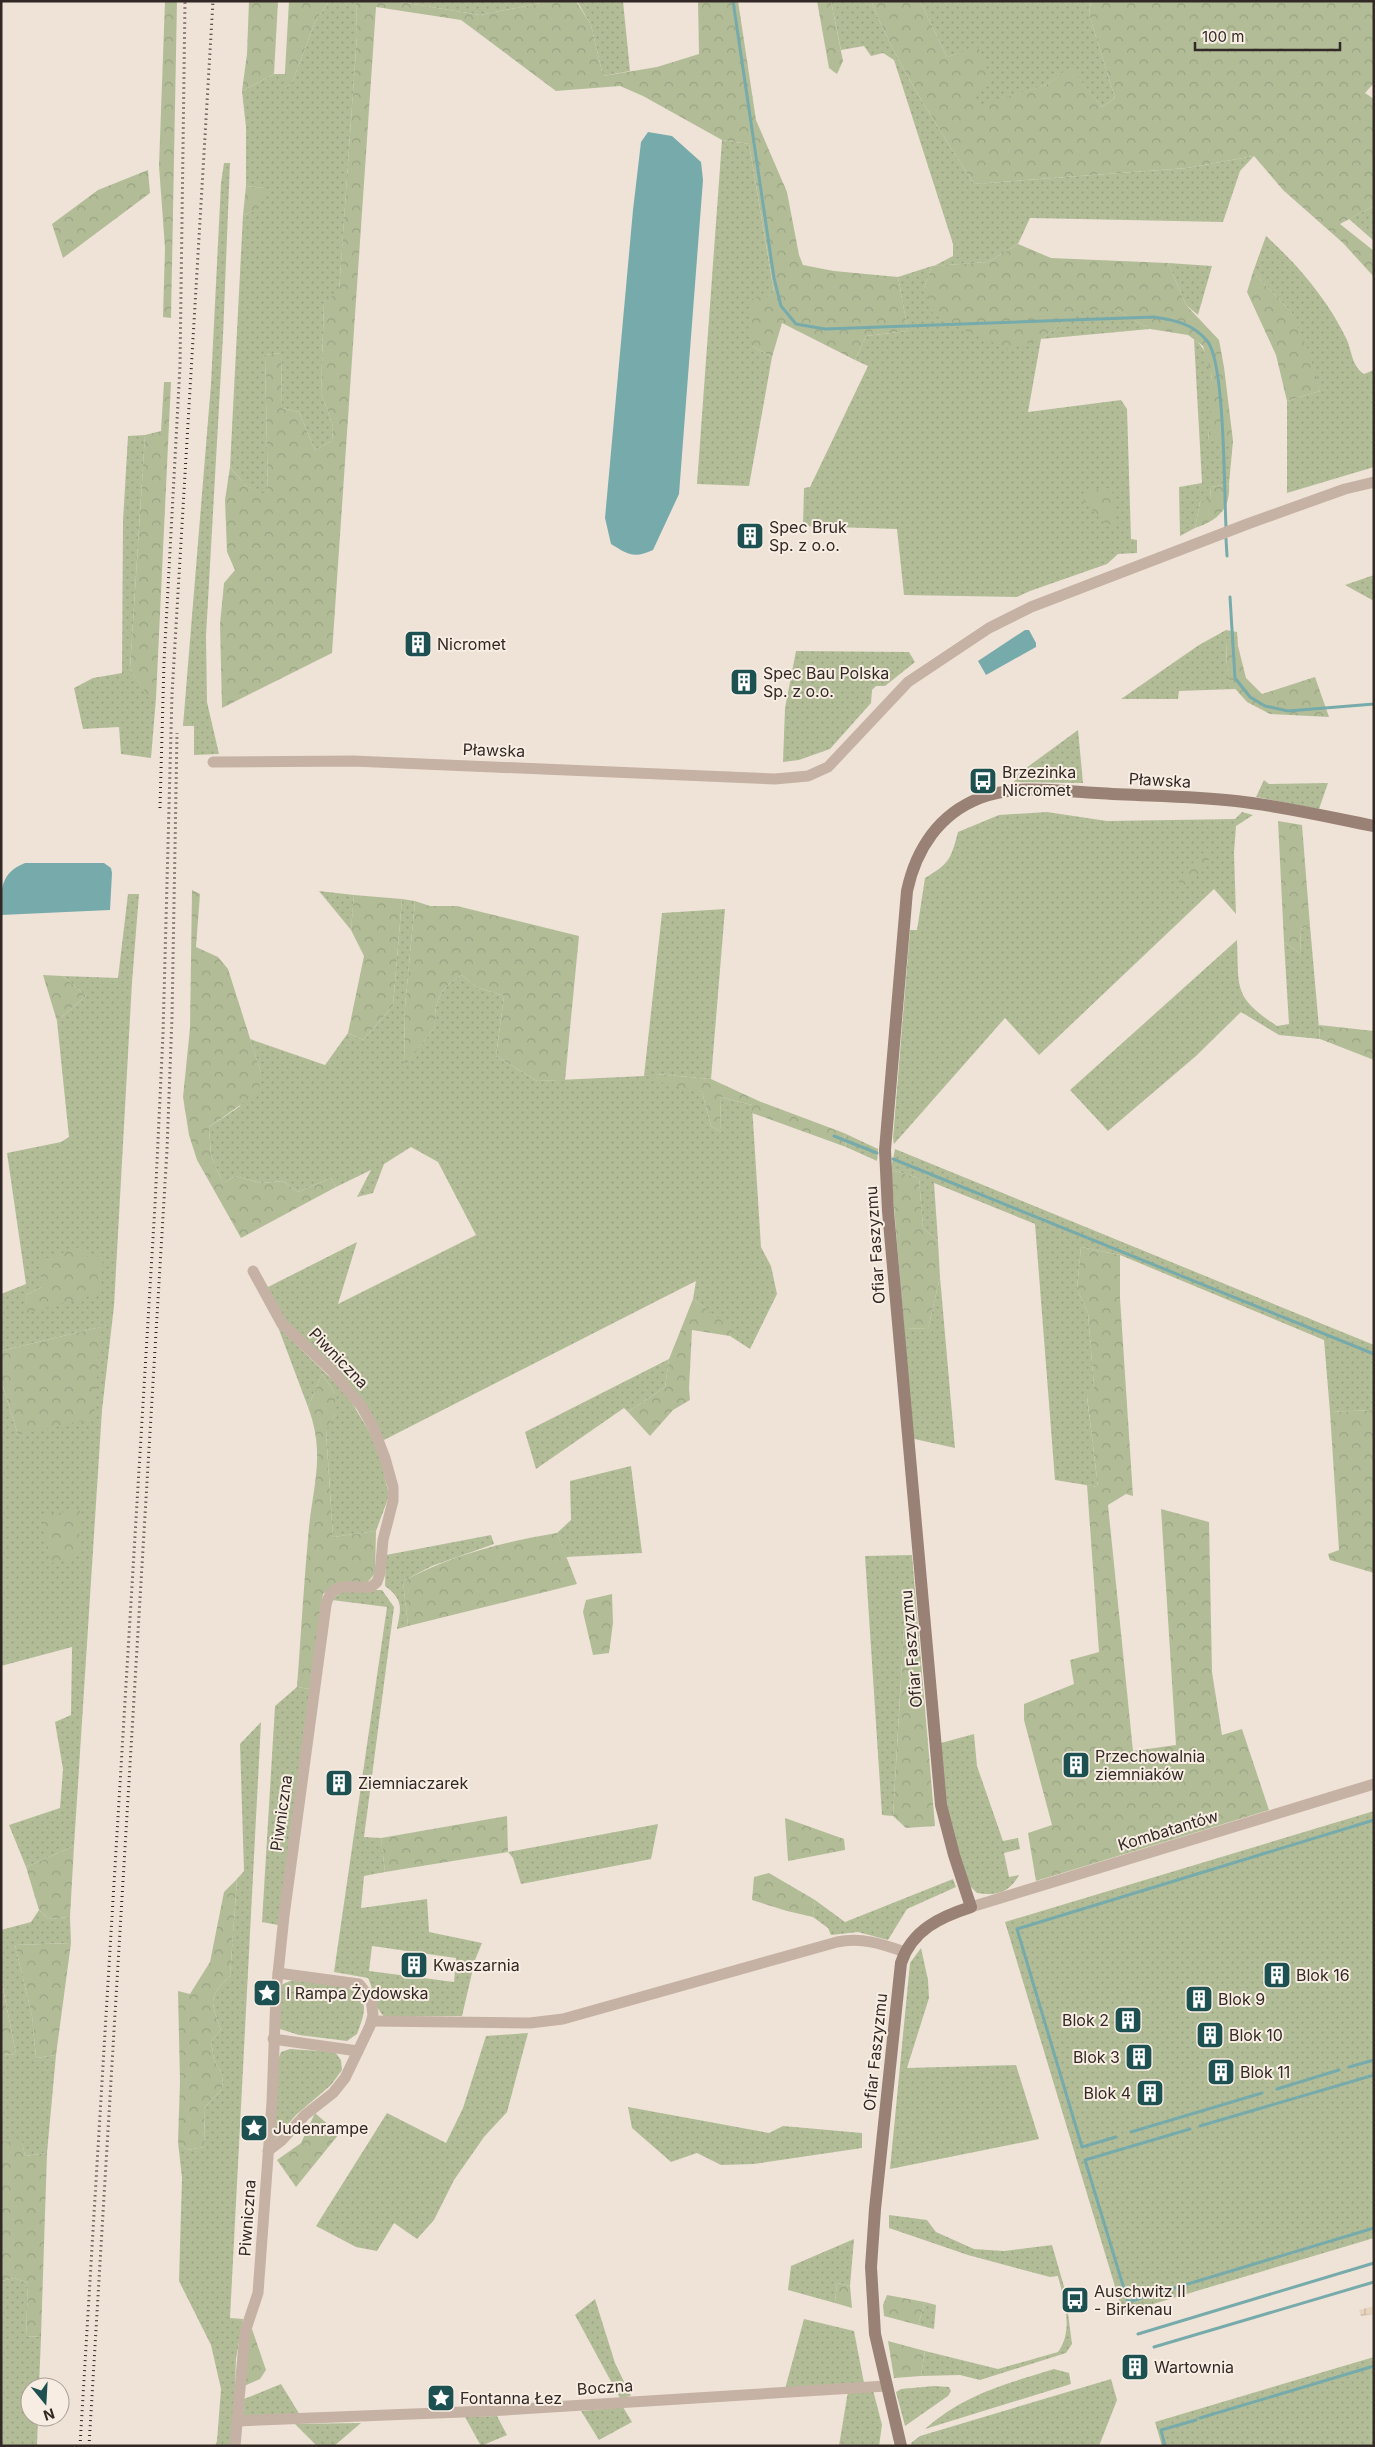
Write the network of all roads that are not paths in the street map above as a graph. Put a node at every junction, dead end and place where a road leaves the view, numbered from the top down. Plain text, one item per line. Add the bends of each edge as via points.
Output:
1 (1374, 482) edge
2 (213, 762) dead end
3 (948, 817) joint
4 (1374, 826) edge
5 (253, 1271) dead end
6 (1374, 1784) edge
7 (971, 1907) junction
8 (905, 1952) junction
9 (278, 1973) junction
10 (372, 2021) junction
11 (273, 2039) junction
12 (358, 2051) junction
13 (268, 2152) junction
14 (886, 2386) junction
15 (237, 2421) junction
16 (236, 2446) edge
17 (902, 2446) edge

1 - 2 street, Pławska via 1250,523 989,628 908,682 828,767 808,776 775,779 353,761
3 - 4 street, Pławska via 980,798 1024,790 1237,801
3 - 7 street, Ofiar Faszyzmu via 921,847 906,891 885,1150 941,1804
5 - 9 street, Piwniczna via 282,1324 331,1370 362,1407 385,1458 394,1501 383,1540 377,1582 371,1587 341,1587 328,1597
6 - 7 street, Kombatantów
7 - 8 street, Ofiar Faszyzmu via 944,1916 919,1933
8 - 10 street via 870,1941 837,1942 547,2022
8 - 14 street, Ofiar Faszyzmu via 890,2056 871,2267 875,2334
9 - 10 street via 360,1984 371,1999
9 - 11 street, Piwniczna
10 - 12 street
11 - 12 street
11 - 13 street, Piwniczna
12 - 13 street via 345,2078 333,2093 305,2115
13 - 15 street, Piwniczna via 258,2293 244,2332
14 - 15 street, Boczna via 488,2411
14 - 17 street, Ofiar Faszyzmu
15 - 16 street, Piwniczna

